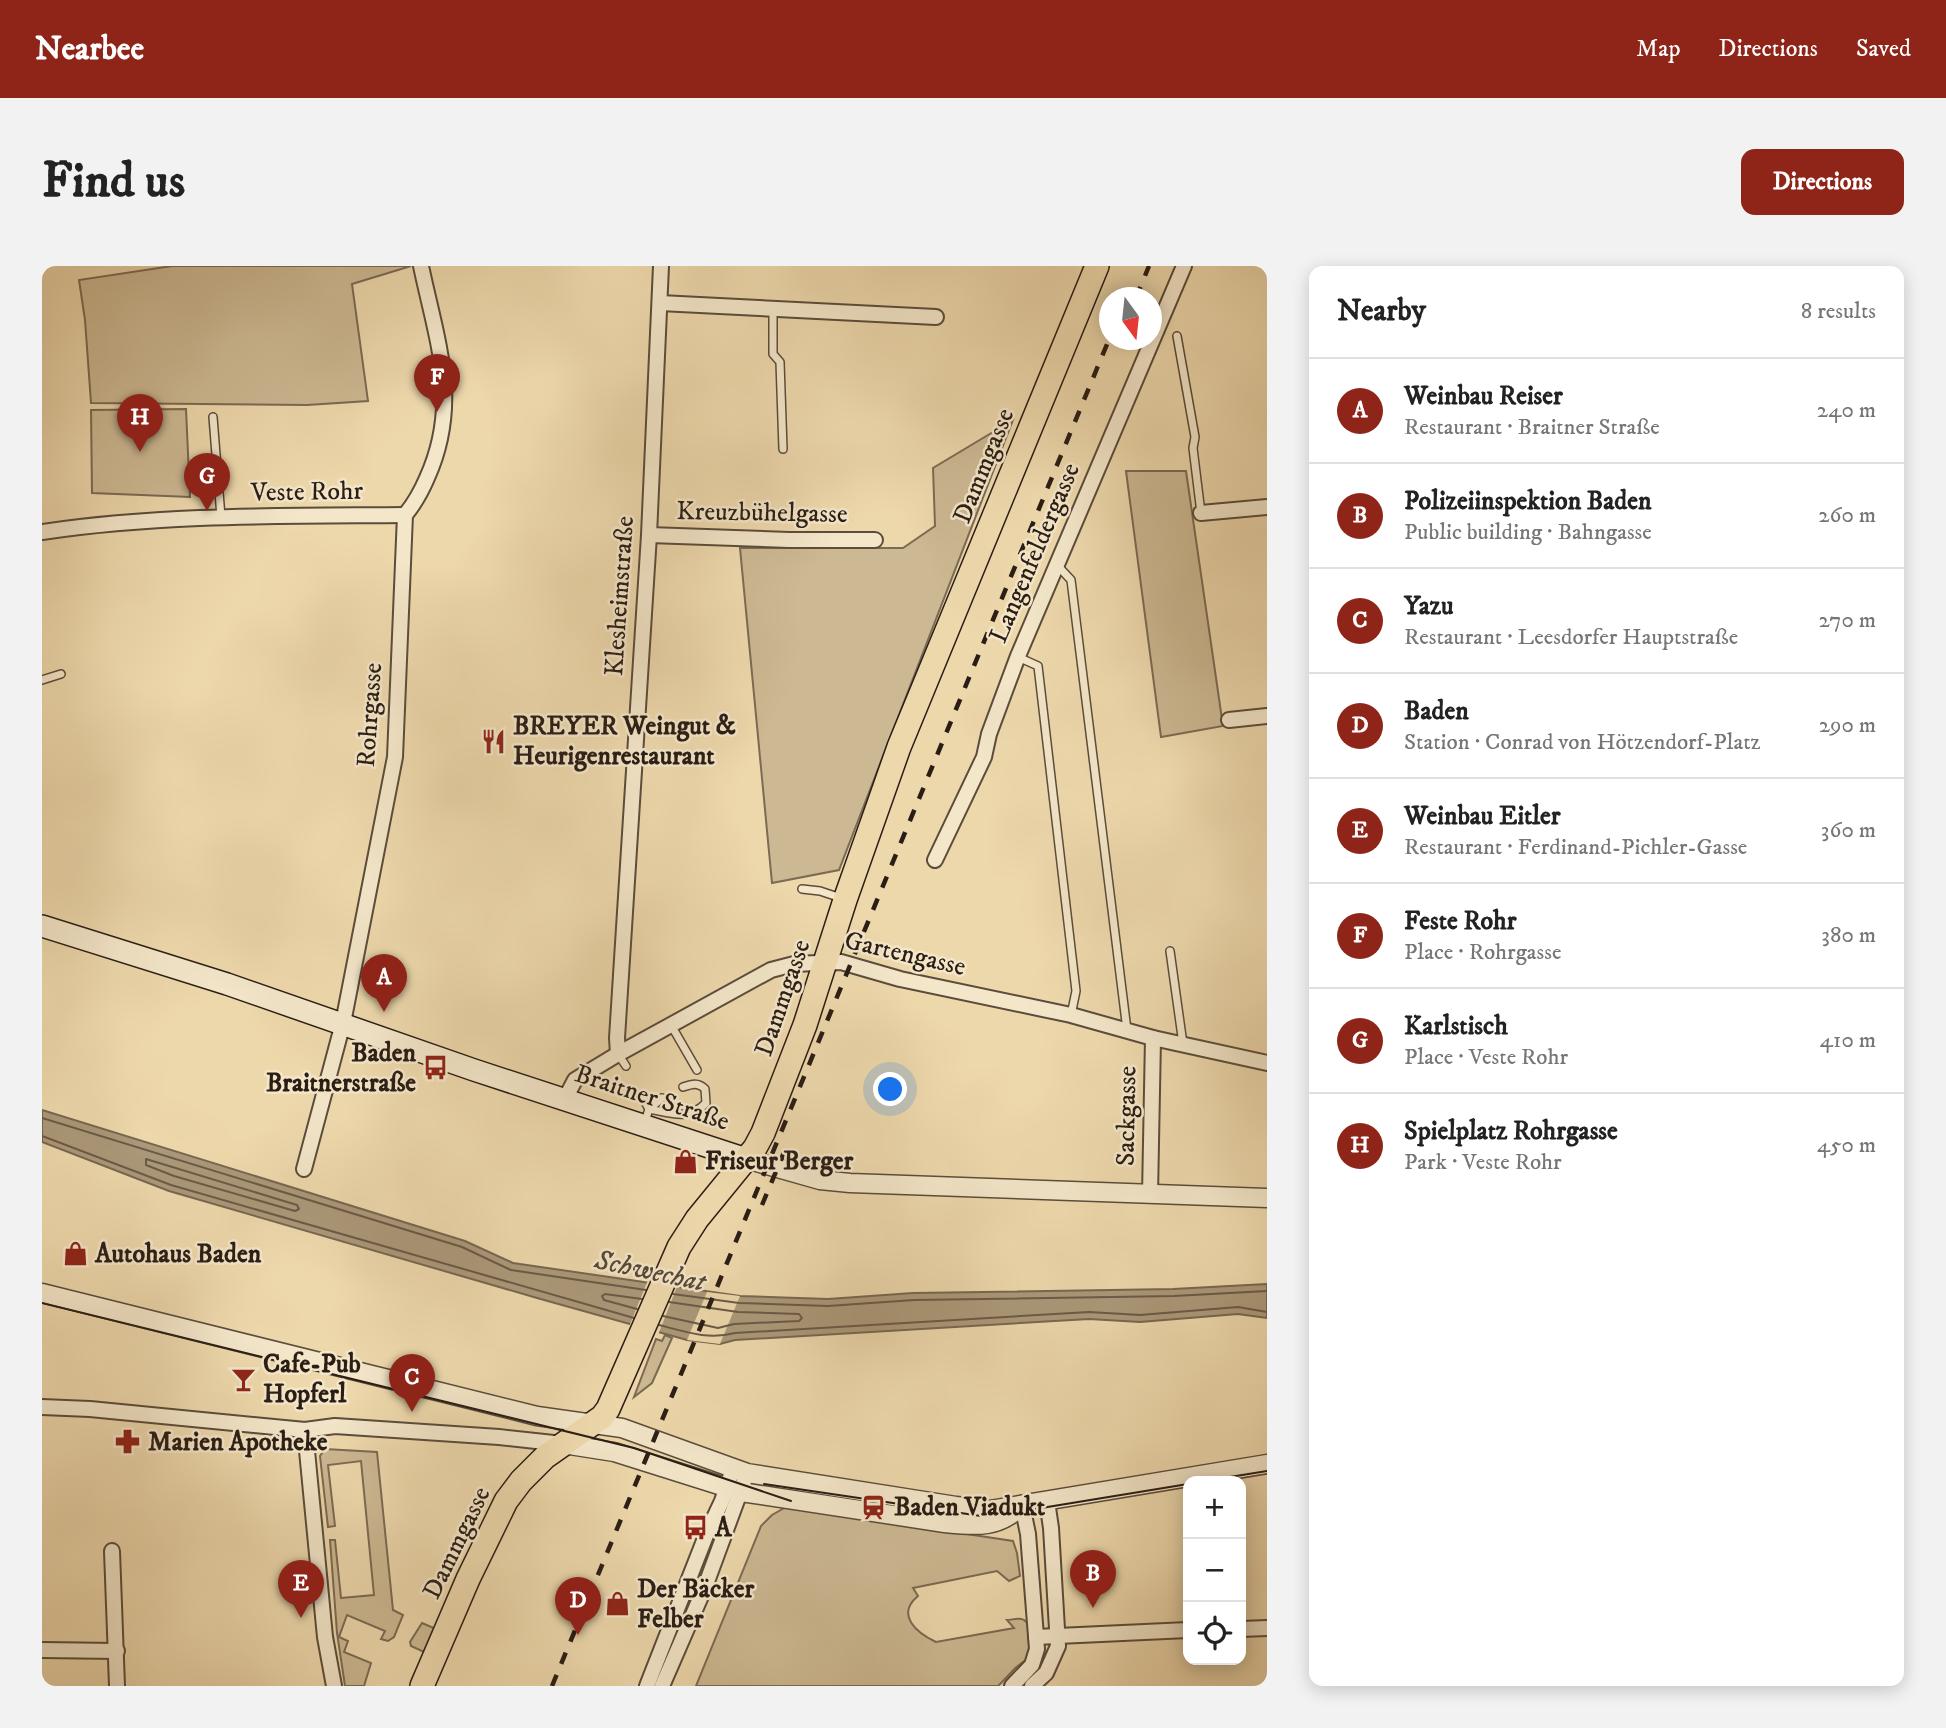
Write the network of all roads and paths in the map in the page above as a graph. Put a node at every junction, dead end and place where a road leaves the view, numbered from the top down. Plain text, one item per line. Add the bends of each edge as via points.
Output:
1 (421, 266) edge
2 (661, 266) edge
3 (1097, 266) edge
4 (1184, 266) edge
5 (660, 303) junction
6 (773, 309) junction
7 (936, 317) dead end
8 (1177, 335) dead end
9 (214, 417) dead end
10 (783, 449) dead end
11 (1267, 507) edge
12 (1201, 513) joint
13 (405, 514) junction
14 (221, 517) junction
15 (42, 531) edge
16 (649, 536) junction
17 (875, 540) dead end
18 (1056, 565) junction
19 (1017, 656) junction
20 (61, 674) dead end
21 (42, 680) edge
22 (1267, 716) edge
23 (1229, 720) dead end
24 (935, 860) dead end
25 (802, 889) dead end
26 (845, 900) junction
27 (42, 926) edge
28 (1170, 951) dead end
29 (825, 962) junction
30 (1071, 1016) junction
31 (343, 1023) junction
32 (671, 1025) junction
33 (1127, 1031) junction
34 (1153, 1038) junction
35 (1183, 1045) junction
36 (622, 1060) junction
37 (1267, 1063) edge
38 (697, 1070) dead end
39 (683, 1087) dead end
40 (643, 1098) dead end
41 (662, 1098) dead end
42 (565, 1099) junction
43 (646, 1117) junction
44 (746, 1159) junction
45 (304, 1169) dead end
46 (1150, 1195) junction
47 (1267, 1198) edge
48 (42, 1293) edge
49 (42, 1407) edge
50 (591, 1424) junction
51 (305, 1430) junction
52 (563, 1444) junction
53 (1267, 1464) edge
54 (740, 1471) junction
55 (734, 1490) junction
56 (1047, 1501) junction
57 (1022, 1506) junction
58 (112, 1551) dead end
59 (1267, 1628) edge
60 (1246, 1629) edge
61 (1183, 1630) edge
62 (1059, 1635) junction
63 (1036, 1637) junction
64 (42, 1650) edge
65 (117, 1651) junction
66 (117, 1686) edge
67 (334, 1686) edge
68 (422, 1686) edge
69 (647, 1686) edge
70 (662, 1686) edge
71 (1012, 1686) edge
72 (1032, 1686) edge

1 - 13 street via 445,380 446,412 438,453 415,504
2 - 5 street, Klesheimstraße
3 - 26 main road, Dammgasse via 900,747
4 - 18 street, Langenfeldergasse
5 - 6 street
5 - 16 street, Klesheimstraße
6 - 7 street
6 - 10 lane
8 - 12 lane via 1195,437 1192,448
9 - 14 lane
11 - 12 street
13 - 14 street, Veste Rohr
13 - 31 street, Rohrgasse via 395,757
14 - 15 street, Veste Rohr via 106,522
16 - 17 street, Kreuzbühelgasse
16 - 36 street, Klesheimstraße via 617,1038
18 - 19 street, Langenfeldergasse
18 - 33 lane via 1071,580
19 - 24 street, Langenfeldergasse via 984,757
19 - 30 lane via 1038,666 1076,991
20 - 21 lane
22 - 23 street
25 - 26 lane
26 - 29 main road, Dammgasse
27 - 31 main road, Braitner Straße
28 - 35 lane
29 - 30 street, Gartengasse
29 - 32 street, Gartengasse via 771,970
29 - 44 main road, Dammgasse via 763,1133
30 - 33 street, Gartengasse
31 - 42 main road, Braitner Straße via 398,1050
31 - 45 street, Rohrgasse
32 - 36 street, Gartengasse
32 - 38 lane
33 - 34 street, Gartengasse
34 - 35 street, Gartengasse
34 - 46 street, Sackgasse
35 - 37 street, Gartengasse
36 - 42 street, Gartengasse via 575,1080
39 - 43 lane via 696,1083 705,1089 706,1104 699,1111
40 - 43 lane
41 - 43 lane
42 - 43 main road, Braitner Straße
43 - 44 main road, Braitner Straße
44 - 46 street, Braitner Straße via 820,1180 850,1183
44 - 50 main road, Dammgasse via 679,1247 608,1409
46 - 47 street, Braitner Straße
48 - 50 street via 537,1416
49 - 51 street
50 - 52 main road, Dammgasse
50 - 54 street via 642,1434
51 - 52 street via 335,1426
51 - 67 street
52 - 55 street via 614,1452
52 - 68 main road, Dammgasse via 545,1457 506,1501
53 - 56 street
54 - 55 street
54 - 57 street via 979,1509
55 - 57 street via 966,1525 1002,1521
55 - 69 street
55 - 70 street via 705,1587
56 - 57 street
56 - 62 street
57 - 63 street
58 - 65 street
59 - 60 street
61 - 62 street
62 - 63 street
62 - 72 street via 1054,1661
63 - 71 street via 1037,1654
64 - 65 street
65 - 66 street

